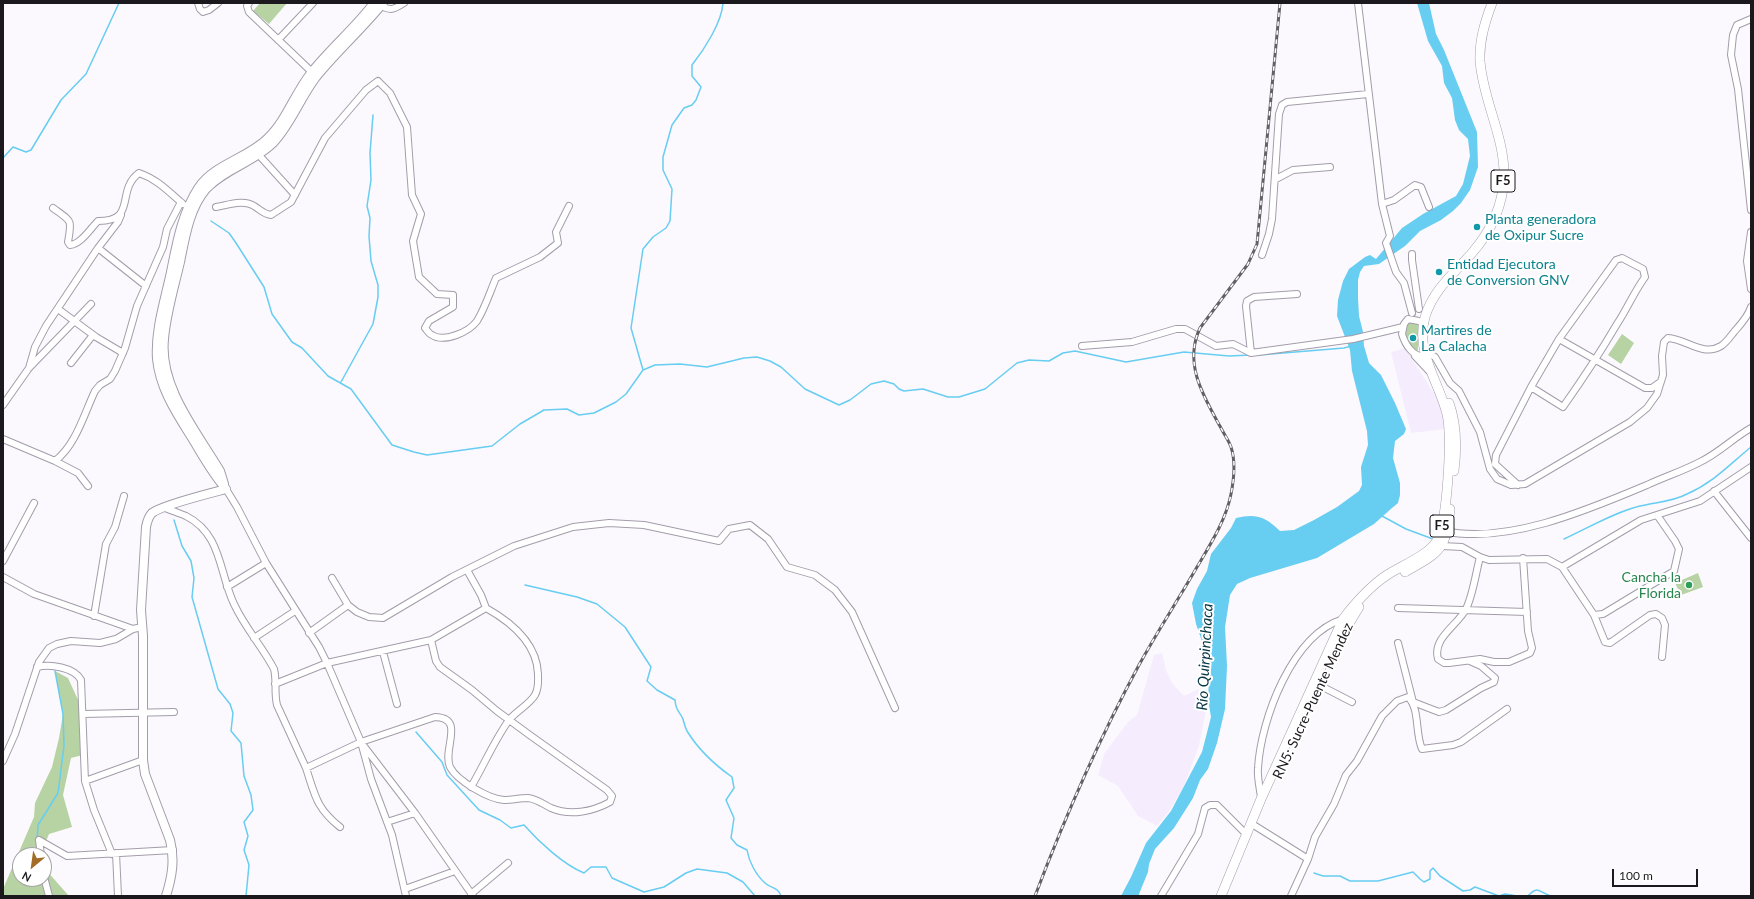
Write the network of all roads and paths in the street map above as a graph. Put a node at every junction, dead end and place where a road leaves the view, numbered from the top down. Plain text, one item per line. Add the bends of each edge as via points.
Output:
1 (198, 3) edge
2 (218, 3) edge
3 (249, 3) edge
4 (313, 3) edge
5 (404, 3) edge
6 (1358, 3) edge
7 (1492, 3) edge
8 (378, 4) edge
9 (1751, 19) edge
10 (278, 40) junction
11 (314, 74) junction
12 (1368, 94) junction
13 (258, 154) junction
14 (1330, 167) dead end
15 (1276, 179) junction
16 (295, 195) junction
17 (1382, 204) junction
18 (184, 205) junction
19 (569, 206) dead end
20 (216, 207) dead end
21 (1429, 207) dead end
22 (53, 208) dead end
23 (1751, 210) edge
24 (121, 214) junction
25 (1751, 232) edge
26 (98, 248) junction
27 (1412, 254) dead end
28 (1262, 255) dead end
29 (146, 286) junction
30 (1751, 289) edge
31 (1297, 294) dead end
32 (92, 304) dead end
33 (1751, 307) edge
34 (58, 309) junction
35 (1423, 309) junction
36 (1412, 313) junction
37 (1408, 319) junction
38 (75, 321) junction
39 (1424, 324) junction
40 (1403, 327) junction
41 (93, 335) junction
42 (1559, 339) junction
43 (1082, 346) dead end
44 (123, 353) junction
45 (1251, 353) junction
46 (1413, 353) junction
47 (1425, 355) junction
48 (1596, 360) junction
49 (71, 363) dead end
50 (29, 368) junction
51 (1432, 376) junction
52 (1661, 382) junction
53 (1531, 387) junction
54 (3, 405) edge
55 (1751, 428) edge
56 (3, 439) edge
57 (55, 461) junction
58 (1751, 467) edge
59 (1518, 485) junction
60 (88, 486) dead end
61 (226, 489) junction
62 (1714, 491) junction
63 (124, 496) dead end
64 (34, 503) dead end
65 (163, 507) junction
66 (1657, 515) junction
67 (1444, 531) junction
68 (1751, 538) edge
69 (1442, 546) junction
70 (1480, 557) junction
71 (1523, 558) junction
72 (3, 561) edge
73 (266, 563) junction
74 (1562, 567) junction
75 (467, 570) junction
76 (3, 577) edge
77 (332, 578) dead end
78 (228, 587) junction
79 (348, 605) junction
80 (486, 608) junction
81 (1398, 608) dead end
82 (1466, 610) junction
83 (295, 611) junction
84 (1527, 612) junction
85 (1594, 615) junction
86 (94, 616) junction
87 (1343, 619) junction
88 (133, 628) junction
89 (142, 628) junction
90 (310, 633) junction
91 (254, 638) junction
92 (431, 640) junction
93 (1398, 644) dead end
94 (383, 652) junction
95 (1662, 657) dead end
96 (1469, 660) junction
97 (327, 663) junction
98 (37, 667) junction
99 (276, 684) junction
100 (1319, 685) junction
101 (1352, 702) dead end
102 (1413, 702) junction
103 (397, 704) dead end
104 (895, 708) dead end
105 (1508, 709) dead end
106 (144, 712) junction
107 (174, 712) dead end
108 (83, 714) junction
109 (509, 720) junction
110 (361, 742) junction
111 (143, 760) junction
112 (3, 761) edge
113 (306, 768) junction
114 (383, 772) junction
115 (371, 779) junction
116 (85, 780) junction
117 (472, 787) junction
118 (1261, 799) junction
119 (415, 813) junction
120 (388, 822) junction
121 (1254, 825) junction
122 (340, 827) dead end
123 (1247, 835) junction
124 (40, 847) edge
125 (51, 847) edge
126 (52, 847) edge
127 (173, 850) junction
128 (114, 853) junction
129 (1308, 859) junction
130 (508, 863) dead end
131 (455, 871) junction
132 (405, 893) edge
133 (472, 895) edge
134 (118, 896) edge
135 (167, 896) edge
136 (1161, 896) edge
137 (1221, 896) edge
138 (1228, 896) edge
139 (1290, 896) edge

1 - 2 street via 203,12
3 - 10 street via 249,12
4 - 10 street
5 - 8 street via 393,10
6 - 12 street
7 - 35 highway, RN5: Sucre-Puente Mendez / F5 via 1483,30 1480,60 1503,160 1502,199 1496,218 1487,233
8 - 11 main road via 368,22
9 - 23 street via 1737,25 1731,55 1738,89
10 - 11 street
11 - 13 main road via 285,128 273,143
11 - 18 main road via 296,94 280,124 268,138 255,149 218,170
12 - 15 street via 1287,102 1282,106 1279,114
12 - 17 street
13 - 16 street
13 - 61 main road via 221,176 206,190 193,210 186,231 164,339 164,358 174,394 220,471
14 - 15 street via 1293,170
15 - 28 street via 1272,219
16 - 19 street via 325,138 366,90 378,81 390,93 407,127 412,195 421,214 413,241 419,277 437,294 453,295 452,307 429,321 425,328 432,336 447,339 476,323 496,278 540,257 558,243 556,232
16 - 20 street via 291,202 271,215 264,214 253,204 243,202
17 - 21 street via 1394,200 1415,185 1421,187
17 - 36 street via 1390,236 1386,242 1396,272 1404,283
18 - 24 street via 149,176 139,173 130,184
18 - 29 street via 167,229 163,246
18 - 61 main road via 157,339 157,359 168,397 215,476
22 - 24 street via 72,225 68,242 70,246 83,238 98,221 106,221
24 - 26 street
25 - 30 street via 1747,261
26 - 29 street
26 - 34 street
27 - 35 street via 1412,268
29 - 44 street via 137,306
31 - 45 street via 1254,297 1247,301
32 - 38 street
33 - 52 street via 1745,319 1723,346 1713,350 1697,348 1668,338 1664,342
34 - 38 street
34 - 50 street via 35,347
35 - 36 street
35 - 39 highway, RN5: Sucre-Puente Mendez / F5
36 - 37 street
37 - 39 street
37 - 40 street
38 - 41 street
38 - 50 street
39 - 47 highway, RN5: Sucre-Puente Mendez / F5
40 - 45 street via 1353,339
40 - 46 street via 1403,336
41 - 44 street
41 - 49 street
42 - 48 street
42 - 48 street via 1616,260 1622,258 1643,270 1646,277 1636,289
42 - 53 street
43 - 45 street via 1132,342 1176,329 1185,330 1216,346 1233,344
44 - 57 street via 110,379 95,391 70,445
46 - 47 street via 1418,356
46 - 51 street
47 - 51 highway, RN5: Sucre-Puente Mendez / F5
47 - 59 street via 1435,357 1450,383 1460,392 1480,432 1490,469 1497,480 1511,486
48 - 52 street via 1648,389
48 - 53 street via 1563,407
50 - 54 street
51 - 67 highway, RN5: Sucre-Puente Mendez / F5 via 1447,398 1456,431 1456,454
52 - 59 street via 1657,394 1647,408 1630,422 1525,484
53 - 59 street via 1496,455 1495,464
55 - 67 street via 1700,462 1600,505 1529,528 1505,532
56 - 57 street
57 - 60 street via 78,473
58 - 62 street
61 - 65 main road
61 - 73 street
62 - 66 street via 1700,501
62 - 68 street
63 - 86 street via 115,527 106,544
64 - 72 street
65 - 78 street via 186,516 210,537 217,549
65 - 89 main road via 153,513 146,527
66 - 74 street via 1641,520
66 - 85 street via 1679,549 1674,571 1603,614
67 - 69 highway, RN5: Sucre-Puente Mendez / F5
67 - 87 highway, RN5: Sucre-Puente Mendez / F5 via 1434,545 1376,584 1357,601
69 - 70 street via 1462,547
69 - 100 highway, RN5: Sucre-Puente Mendez / F5 via 1365,600 1342,633
70 - 71 street via 1489,560
70 - 82 street
71 - 74 street via 1547,559
71 - 84 street
73 - 78 street
73 - 83 street
74 - 85 street
75 - 79 street via 383,618 369,617
75 - 80 street
75 - 104 street via 514,546 573,527 609,523 644,525 719,541 729,529 750,525 768,539 787,567 815,575 840,596 852,612
76 - 86 street via 34,594
77 - 79 street
78 - 91 street via 233,604
79 - 90 street
80 - 92 street
80 - 109 street via 509,623 522,636 533,650 538,665 535,695
81 - 82 street
82 - 84 street
82 - 96 street via 1439,643 1436,653 1438,659 1444,663
83 - 90 street
83 - 91 street
84 - 96 street via 1532,648 1530,653 1509,662
85 - 95 street via 1606,642 1610,643 1650,615 1656,614 1662,618 1664,625
86 - 88 street
87 - 118 highway, RN5: Sucre-Puente Mendez / F5
87 - 118 street via 1321,630 1299,653 1286,676 1266,720 1257,769
88 - 89 street
88 - 98 street via 116,639 100,643 71,641 57,644 45,652
89 - 106 main road
90 - 97 street
91 - 99 street via 274,669
92 - 94 street
92 - 109 street via 440,667
93 - 102 street
94 - 97 street
94 - 103 street
96 - 102 street via 1495,678 1494,682 1439,712
97 - 99 street
97 - 110 street
98 - 108 street via 59,667 78,675 81,680
98 - 112 street via 15,734
99 - 113 street via 274,693 277,705
100 - 101 street
100 - 121 highway, RN5: Sucre-Puente Mendez / F5
102 - 105 street via 1422,749 1461,742
102 - 129 street via 1408,697 1403,698 1382,716 1357,761 1346,775 1334,804 1315,837
106 - 107 street
106 - 108 street
106 - 111 main road
108 - 116 street
109 - 117 street
109 - 117 street via 607,790 612,796 610,802 584,811 566,812 529,798 504,800 491,797
110 - 113 street
110 - 114 street
110 - 115 street
110 - 117 street via 435,717 442,718 451,726 448,759 451,767
111 - 116 street
111 - 127 main road via 145,774
113 - 122 street via 319,807
114 - 115 street
114 - 119 street
115 - 120 street
116 - 128 street
118 - 121 highway, RN5: Sucre-Puente Mendez / F5
119 - 120 street
119 - 131 street
120 - 132 street
121 - 123 highway, RN5: Sucre-Puente Mendez / F5
121 - 129 street
121 - 138 highway, RN5: Sucre-Puente Mendez / F5
123 - 136 street via 1218,805 1205,808 1198,834
123 - 137 highway, RN5: Sucre-Puente Mendez / F5
124 - 125 street via 39,840
126 - 128 street via 67,856
127 - 128 street
127 - 135 main road via 172,875
128 - 134 street
129 - 139 street
130 - 133 street
131 - 132 street
131 - 133 street

